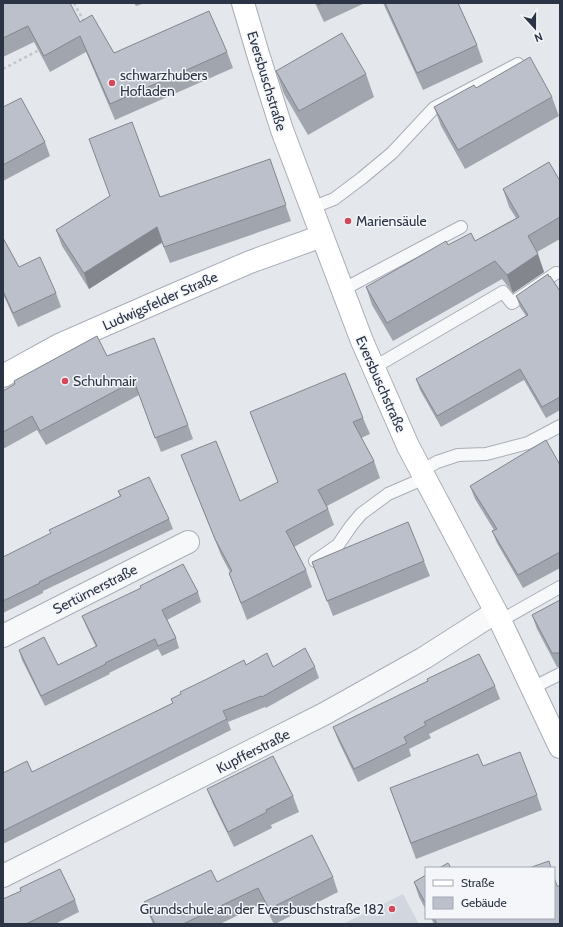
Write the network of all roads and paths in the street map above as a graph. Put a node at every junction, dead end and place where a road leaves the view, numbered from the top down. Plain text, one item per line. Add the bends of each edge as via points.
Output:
1 (74, 3) edge
2 (243, 3) edge
3 (86, 26) edge
4 (44, 47) edge
5 (518, 64) edge
6 (3, 69) edge
7 (311, 208) junction
8 (461, 227) dead end
9 (322, 236) junction
10 (556, 273) dead end
11 (342, 290) junction
12 (373, 368) junction
13 (3, 376) edge
14 (560, 426) edge
15 (423, 474) junction
16 (188, 542) dead end
17 (315, 562) edge
18 (560, 587) edge
19 (498, 616) junction
20 (3, 636) edge
21 (560, 674) edge
22 (532, 688) junction
23 (560, 747) edge
24 (3, 876) edge

1 - 3 path
2 - 7 main road, Eversbuschstraße via 282,130
4 - 6 path
5 - 7 lane via 434,108 392,154 334,199
7 - 9 main road, Eversbuschstraße
8 - 11 lane
9 - 11 main road, Eversbuschstraße
9 - 13 main road, Ludwigsfelder Straße via 250,262 59,345
10 - 12 lane via 512,303 503,292
11 - 12 main road, Eversbuschstraße
12 - 15 main road, Eversbuschstraße
14 - 15 lane via 528,443 486,454 458,455 437,462
15 - 17 lane via 388,494 361,514 338,545
15 - 19 main road, Eversbuschstraße
16 - 20 street, Sertürnerstraße
18 - 19 lane
19 - 22 main road, Eversbuschstraße
19 - 24 street, Kupfferstraße via 324,714
21 - 22 lane
22 - 23 main road, Eversbuschstraße

